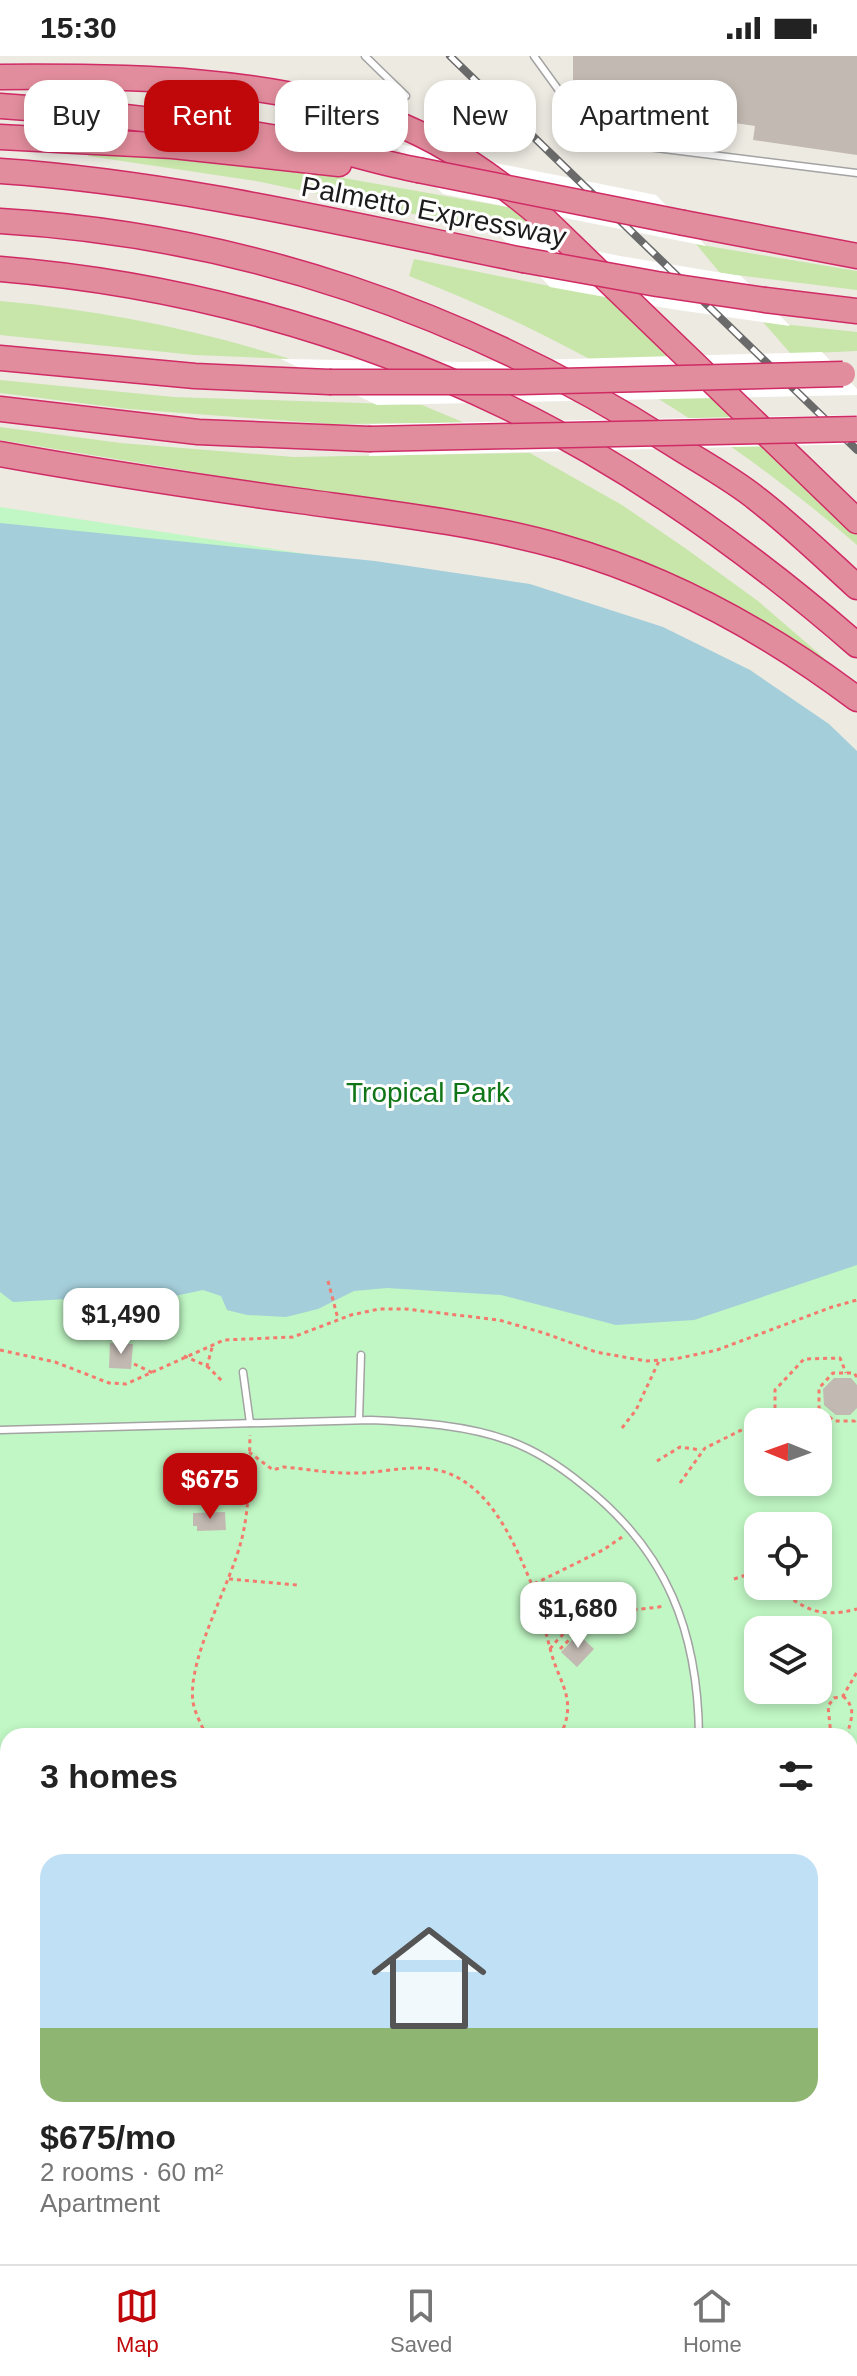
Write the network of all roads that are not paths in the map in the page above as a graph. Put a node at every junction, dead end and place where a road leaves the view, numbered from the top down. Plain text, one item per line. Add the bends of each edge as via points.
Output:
1 (365, 56) edge
2 (534, 56) edge
3 (0, 77) edge
4 (390, 80) edge
5 (0, 106) edge
6 (0, 137) edge
7 (386, 164) junction
8 (0, 171) edge
9 (857, 173) edge
10 (0, 221) edge
11 (857, 245) edge
12 (816, 247) junction
13 (857, 256) edge
14 (0, 269) edge
15 (857, 311) edge
16 (0, 358) edge
17 (850, 374) edge
18 (0, 409) edge
19 (857, 429) edge
20 (0, 454) edge
21 (857, 521) edge
22 (857, 587) edge
23 (857, 645) edge
24 (857, 699) edge
25 (361, 1355) dead end
26 (243, 1372) dead end
27 (359, 1420) junction
28 (250, 1423) junction
29 (0, 1430) edge
30 (699, 1728) edge

1 - 4 lane
2 - 9 lane via 568,103 632,145
3 - 21 highway via 160,80 280,93 355,110 424,137 500,182 543,218
5 - 7 highway via 190,124 349,152
6 - 7 highway via 173,146 349,166
7 - 12 highway, bridge
8 - 15 highway, Palmetto Expressway, bridge via 204,195 657,284
10 - 22 highway via 122,234 231,254 388,300 459,329 617,408 756,497
11 - 12 highway
12 - 13 highway
14 - 23 highway via 155,290 261,315 475,392 602,459 678,507 772,574
16 - 17 highway, bridge via 329,382
18 - 19 highway, bridge via 198,432 369,439
20 - 24 highway via 458,524 564,548 636,573 728,615
25 - 27 lane
26 - 28 lane
27 - 28 lane
27 - 30 lane via 433,1425 510,1440 553,1463 611,1508 645,1545 679,1612 697,1680
28 - 29 lane

